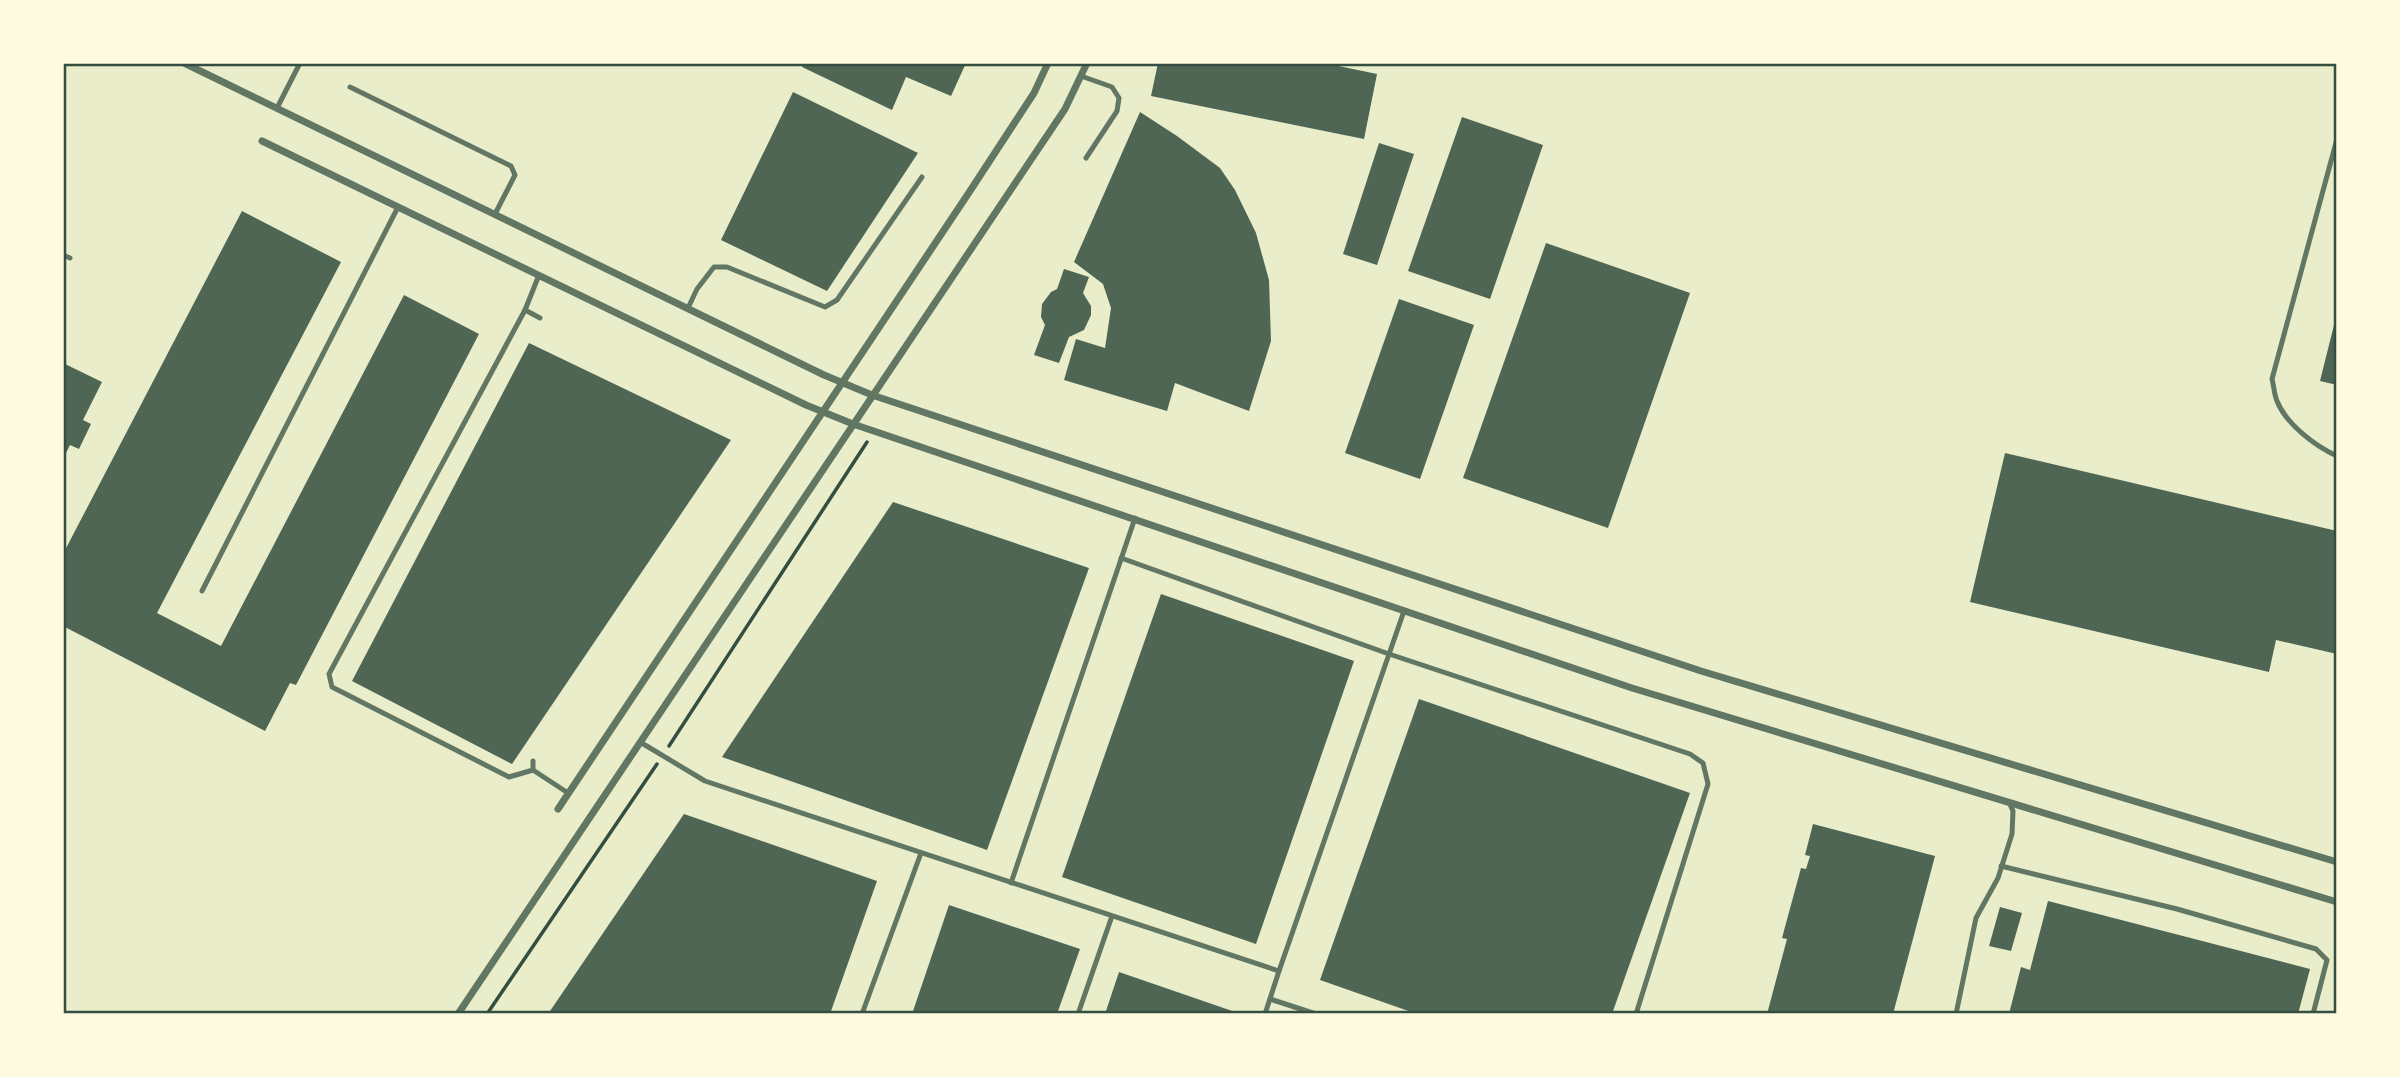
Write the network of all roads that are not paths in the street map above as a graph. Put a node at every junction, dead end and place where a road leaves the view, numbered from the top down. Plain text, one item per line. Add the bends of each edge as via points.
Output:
1 (184, 63) edge
2 (300, 63) edge
3 (1048, 63) edge
4 (1087, 63) edge
5 (1081, 76) junction
6 (350, 87) dead end
7 (277, 108) junction
8 (2337, 139) edge
9 (262, 141) dead end
10 (1086, 158) dead end
11 (922, 177) dead end
12 (398, 207) junction
13 (495, 214) junction
14 (63, 255) edge
15 (70, 258) dead end
16 (538, 275) junction
17 (688, 308) junction
18 (525, 310) junction
19 (540, 318) dead end
20 (841, 383) junction
21 (872, 395) junction
22 (823, 411) junction
23 (853, 424) junction
24 (2337, 456) edge
25 (1135, 518) junction
26 (1121, 558) junction
27 (202, 591) dead end
28 (1404, 611) junction
29 (1389, 654) junction
30 (640, 742) junction
31 (533, 761) dead end
32 (533, 770) junction
33 (568, 793) junction
34 (2008, 802) junction
35 (558, 809) dead end
36 (921, 853) junction
37 (2337, 862) edge
38 (2001, 866) junction
39 (1011, 883) junction
40 (2337, 902) edge
41 (1112, 916) junction
42 (1279, 971) junction
43 (1270, 999) junction
44 (458, 1014) edge
45 (862, 1014) edge
46 (1078, 1014) edge
47 (1265, 1014) edge
48 (1316, 1014) edge
49 (1636, 1014) edge
50 (1956, 1014) edge
51 (2313, 1014) edge

1 - 7 street
2 - 7 lane
3 - 20 street via 1034,93
4 - 5 street
5 - 10 lane via 1112,87 1119,98 1117,111
5 - 21 street via 1065,109
6 - 13 lane via 511,166 515,174
7 - 13 street
8 - 24 lane via 2272,379 2277,402 2291,422 2321,449
9 - 12 street
11 - 17 lane via 837,300 825,307 727,267 714,267
12 - 16 street
12 - 27 lane
13 - 17 street
14 - 15 lane
16 - 18 lane
16 - 22 street
17 - 20 street
18 - 19 lane
18 - 32 lane via 329,674 332,687 509,777
20 - 21 street
20 - 22 street
21 - 23 street
21 - 37 street via 1701,671
22 - 23 street
22 - 33 street
23 - 25 street
23 - 30 street
25 - 26 lane
25 - 28 street
26 - 29 lane
26 - 39 lane
28 - 29 lane
28 - 34 street via 1632,688
29 - 42 lane
29 - 49 lane via 1690,754 1703,763 1708,784
30 - 36 lane via 705,781
30 - 44 street
31 - 32 lane
32 - 33 lane
33 - 35 street
34 - 38 lane via 2013,811 2012,834
34 - 40 street
36 - 39 lane
36 - 45 lane
38 - 50 lane via 1976,918
38 - 51 lane via 2316,949 2326,960
39 - 41 lane
41 - 42 lane
41 - 46 lane
42 - 43 lane
43 - 47 lane
43 - 48 lane

